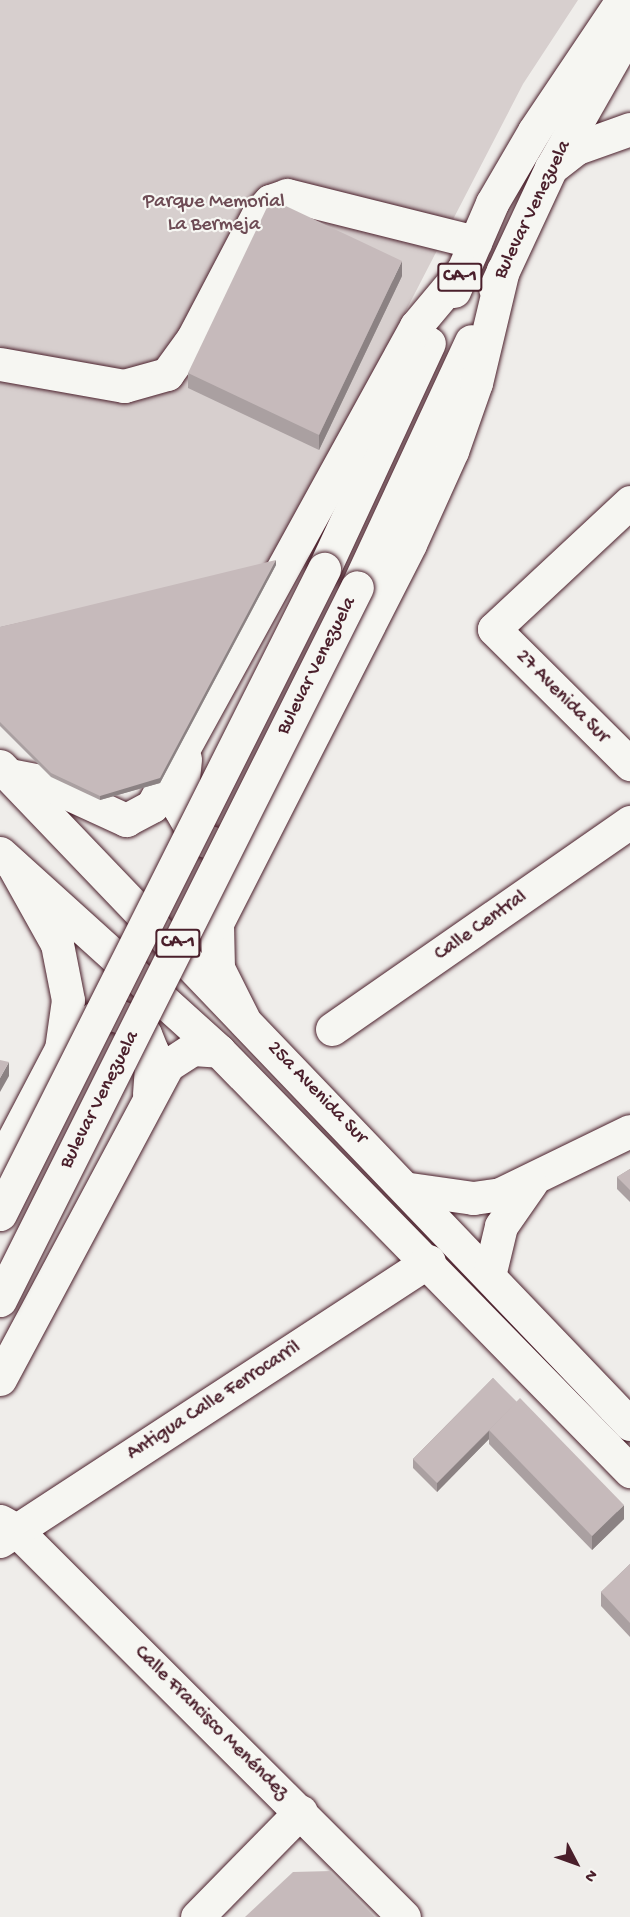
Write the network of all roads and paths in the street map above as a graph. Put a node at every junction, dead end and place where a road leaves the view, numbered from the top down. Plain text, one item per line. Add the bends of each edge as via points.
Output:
1 (622, 0) edge
2 (630, 29) edge
3 (630, 129) edge
4 (551, 168) junction
5 (469, 256) junction
6 (503, 270) junction
7 (0, 364) edge
8 (630, 502) edge
9 (187, 746) junction
10 (630, 764) edge
11 (3, 772) edge
12 (274, 806) junction
13 (630, 822) edge
14 (6, 859) edge
15 (243, 1018) junction
16 (332, 1029) dead end
17 (61, 1049) junction
18 (219, 1051) junction
19 (149, 1094) junction
20 (630, 1131) edge
21 (0, 1165) edge
22 (531, 1183) junction
23 (410, 1189) junction
24 (0, 1214) edge
25 (429, 1261) junction
26 (489, 1276) junction
27 (0, 1300) edge
28 (0, 1379) edge
29 (630, 1424) edge
30 (630, 1471) edge
31 (5, 1530) edge
32 (301, 1811) junction
33 (197, 1917) edge
34 (404, 1917) edge

1 - 5 main road, Bulevar Venezuela / CA-1 via 534,131
2 - 4 main road, Bulevar Venezuela / CA-1
3 - 4 main road via 577,148
4 - 6 main road, Bulevar Venezuela / CA-1
5 - 7 main road via 287,195 270,201 258,214 193,339 167,374 124,386
5 - 9 main road via 416,326
5 - 24 main road, Bulevar Venezuela / CA-1, bridge via 324,569
6 - 12 main road via 476,383 452,451 410,544
6 - 27 main road, Bulevar Venezuela / CA-1, bridge via 357,587
8 - 10 main road, 27 Avenida Sur via 495,629
9 - 11 main road via 152,806 126,820 41,781
9 - 12 main road via 180,810 197,838 218,845 238,841
11 - 15 main road, 25a Avenida Sur
12 - 15 main road via 217,923 214,943 218,968
13 - 16 main road, Calle Central
14 - 17 main road via 62,961 68,1000
14 - 18 main road, 25a Avenida Sur
15 - 23 main road, 25a Avenida Sur
17 - 19 main road via 95,1018 113,1014 129,1020 145,1034 152,1051
17 - 21 main road
18 - 19 main road via 183,1053
18 - 25 main road, 25a Avenida Sur
19 - 28 main road
20 - 22 main road
22 - 23 main road via 473,1198
22 - 26 main road via 501,1226
23 - 26 main road, 25a Avenida Sur
25 - 30 main road, 25a Avenida Sur
25 - 31 main road, Antigua Calle Ferrocarril
26 - 29 main road, 25a Avenida Sur
31 - 32 main road, Calle Francisco Menéndez
32 - 33 main road
32 - 34 main road, Calle Francisco Menéndez

